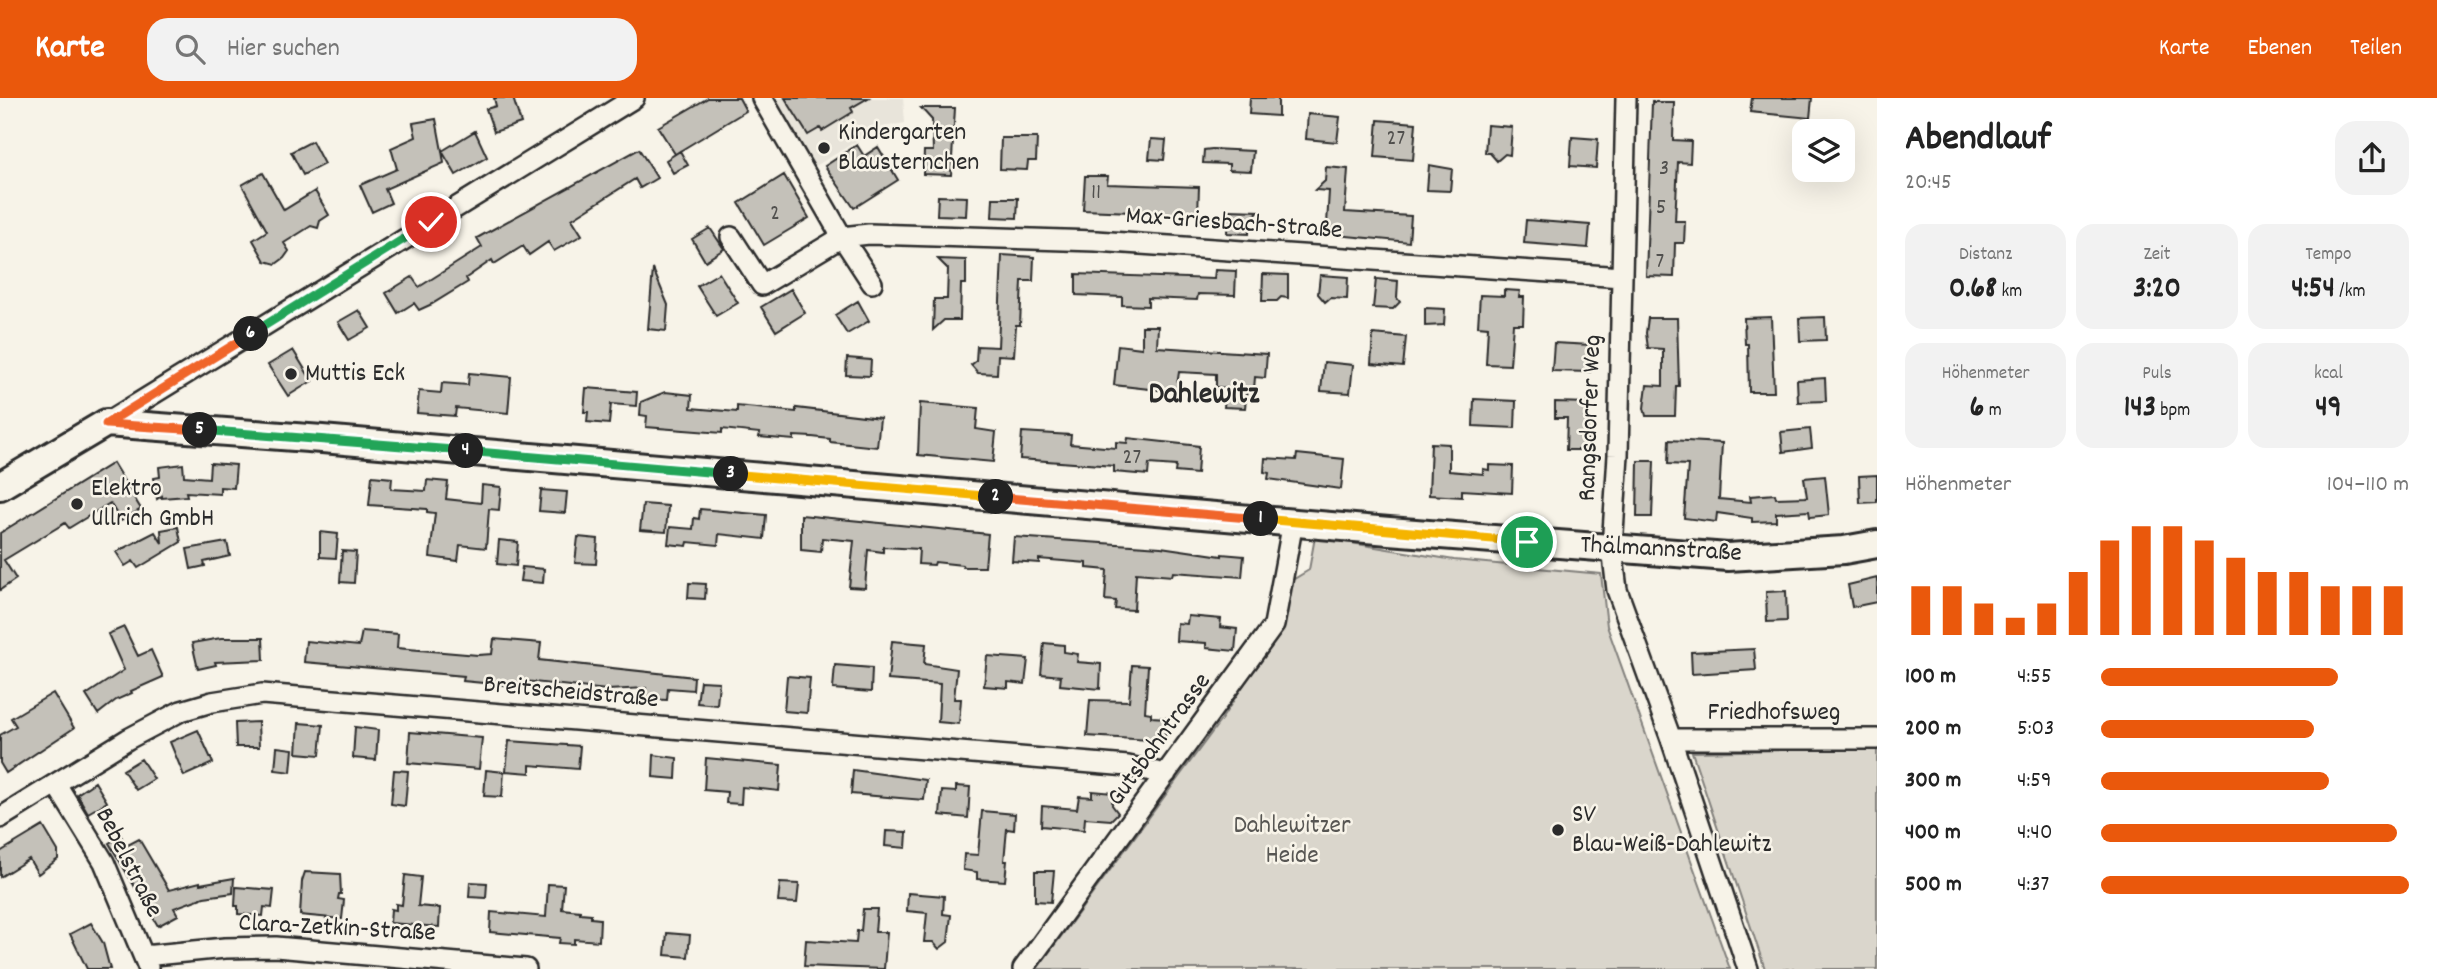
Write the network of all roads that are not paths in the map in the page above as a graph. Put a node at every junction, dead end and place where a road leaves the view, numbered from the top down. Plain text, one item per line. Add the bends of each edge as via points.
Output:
1 (634, 98) edge
2 (762, 98) edge
3 (1626, 98) edge
4 (731, 237) dead end
5 (842, 237) junction
6 (1622, 277) junction
7 (872, 283) dead end
8 (106, 424) junction
9 (0, 486) edge
10 (1293, 522) junction
11 (1877, 544) edge
12 (1612, 548) junction
13 (1671, 739) junction
14 (1877, 739) edge
15 (1166, 774) junction
16 (56, 784) junction
17 (0, 818) edge
18 (147, 963) edge
19 (526, 969) edge
20 (1023, 969) edge
21 (1748, 969) edge

1 - 8 street
2 - 5 street
3 - 6 street, Rangsdorfer Weg
4 - 5 street via 762,285
5 - 6 street, Max-Griesbach-Straße via 1096,241
5 - 7 street
6 - 12 street, Rangsdorfer Weg
8 - 9 main road
8 - 10 main road, Thälmannstraße
10 - 12 main road, Thälmannstraße
10 - 15 street, Gutsbahntrasse via 1275,625
11 - 12 main road, Thälmannstraße via 1728,557
12 - 13 street, Rangsdorfer Weg via 1617,590
13 - 14 street, Friedhofsweg
13 - 21 street, Rangsdorfer Weg
15 - 16 street, Breitscheidstraße via 1128,766 262,694 181,711
15 - 20 street, Gutsbahntrasse
16 - 17 street, Breitscheidstraße
16 - 18 street, Bebelstraße via 104,862
18 - 19 street, Clara-Zetkin-Straße via 225,948 276,947

